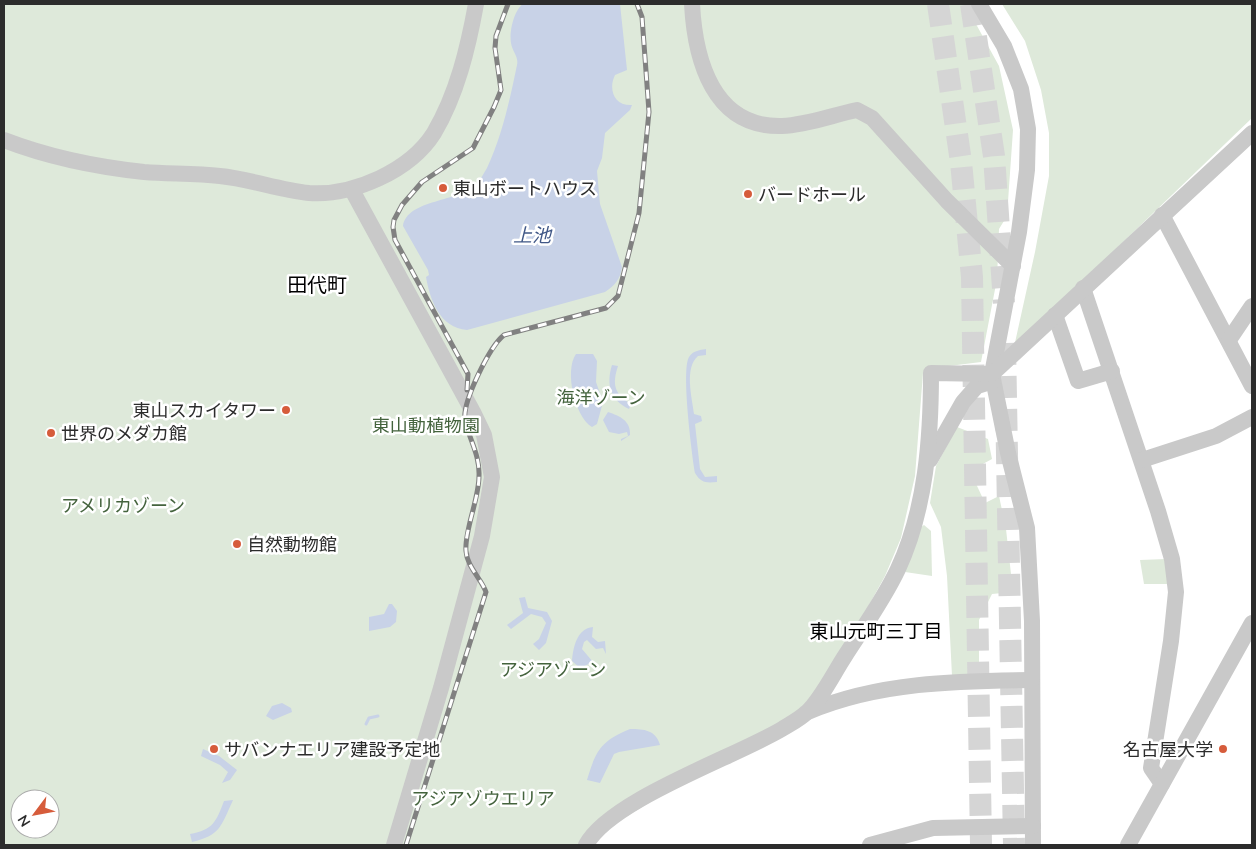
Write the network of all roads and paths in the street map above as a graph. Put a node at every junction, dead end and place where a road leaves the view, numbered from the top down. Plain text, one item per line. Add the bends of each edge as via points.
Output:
1 (476, 4) edge
2 (692, 4) edge
3 (979, 4) edge
4 (1252, 133) edge
5 (4, 140) edge
6 (352, 190) junction
7 (1162, 215) junction
8 (1013, 266) junction
9 (1083, 288) junction
10 (1252, 306) edge
11 (1055, 315) junction
12 (1229, 340) junction
13 (1112, 371) junction
14 (992, 377) junction
15 (1252, 386) edge
16 (1252, 417) edge
17 (1142, 460) junction
18 (925, 470) junction
19 (1252, 623) edge
20 (1032, 680) junction
21 (808, 712) junction
22 (1162, 784) junction
23 (1033, 826) junction
24 (394, 845) edge
25 (586, 845) edge
26 (870, 845) edge
27 (1033, 845) edge
28 (1128, 845) edge

1 - 6 street via 468,47 453,92 433,134 412,156 384,176
2 - 8 street via 705,75 725,106 744,118 771,126 798,124 857,110 872,118 947,201
3 - 8 street via 1004,46 1021,89 1028,129 1028,170
4 - 7 street
5 - 6 street via 89,164 143,172 220,176 310,193
6 - 24 street via 477,419 486,442 492,477 482,536
7 - 9 street
7 - 12 street
8 - 14 street
9 - 11 street
9 - 13 street
10 - 12 street
11 - 13 street via 1078,381
11 - 14 street
12 - 15 street
13 - 17 street
14 - 18 street via 977,386 963,402
14 - 18 street via 932,373
14 - 20 street via 1027,528
16 - 17 street via 1216,436
17 - 22 street via 1172,559 1176,592 1151,768
18 - 21 street via 910,540 897,570
19 - 22 street
20 - 21 street via 920,685 834,701
20 - 23 street
21 - 25 street via 782,730 628,808 605,823
22 - 28 street
23 - 26 street via 933,828
23 - 27 street

